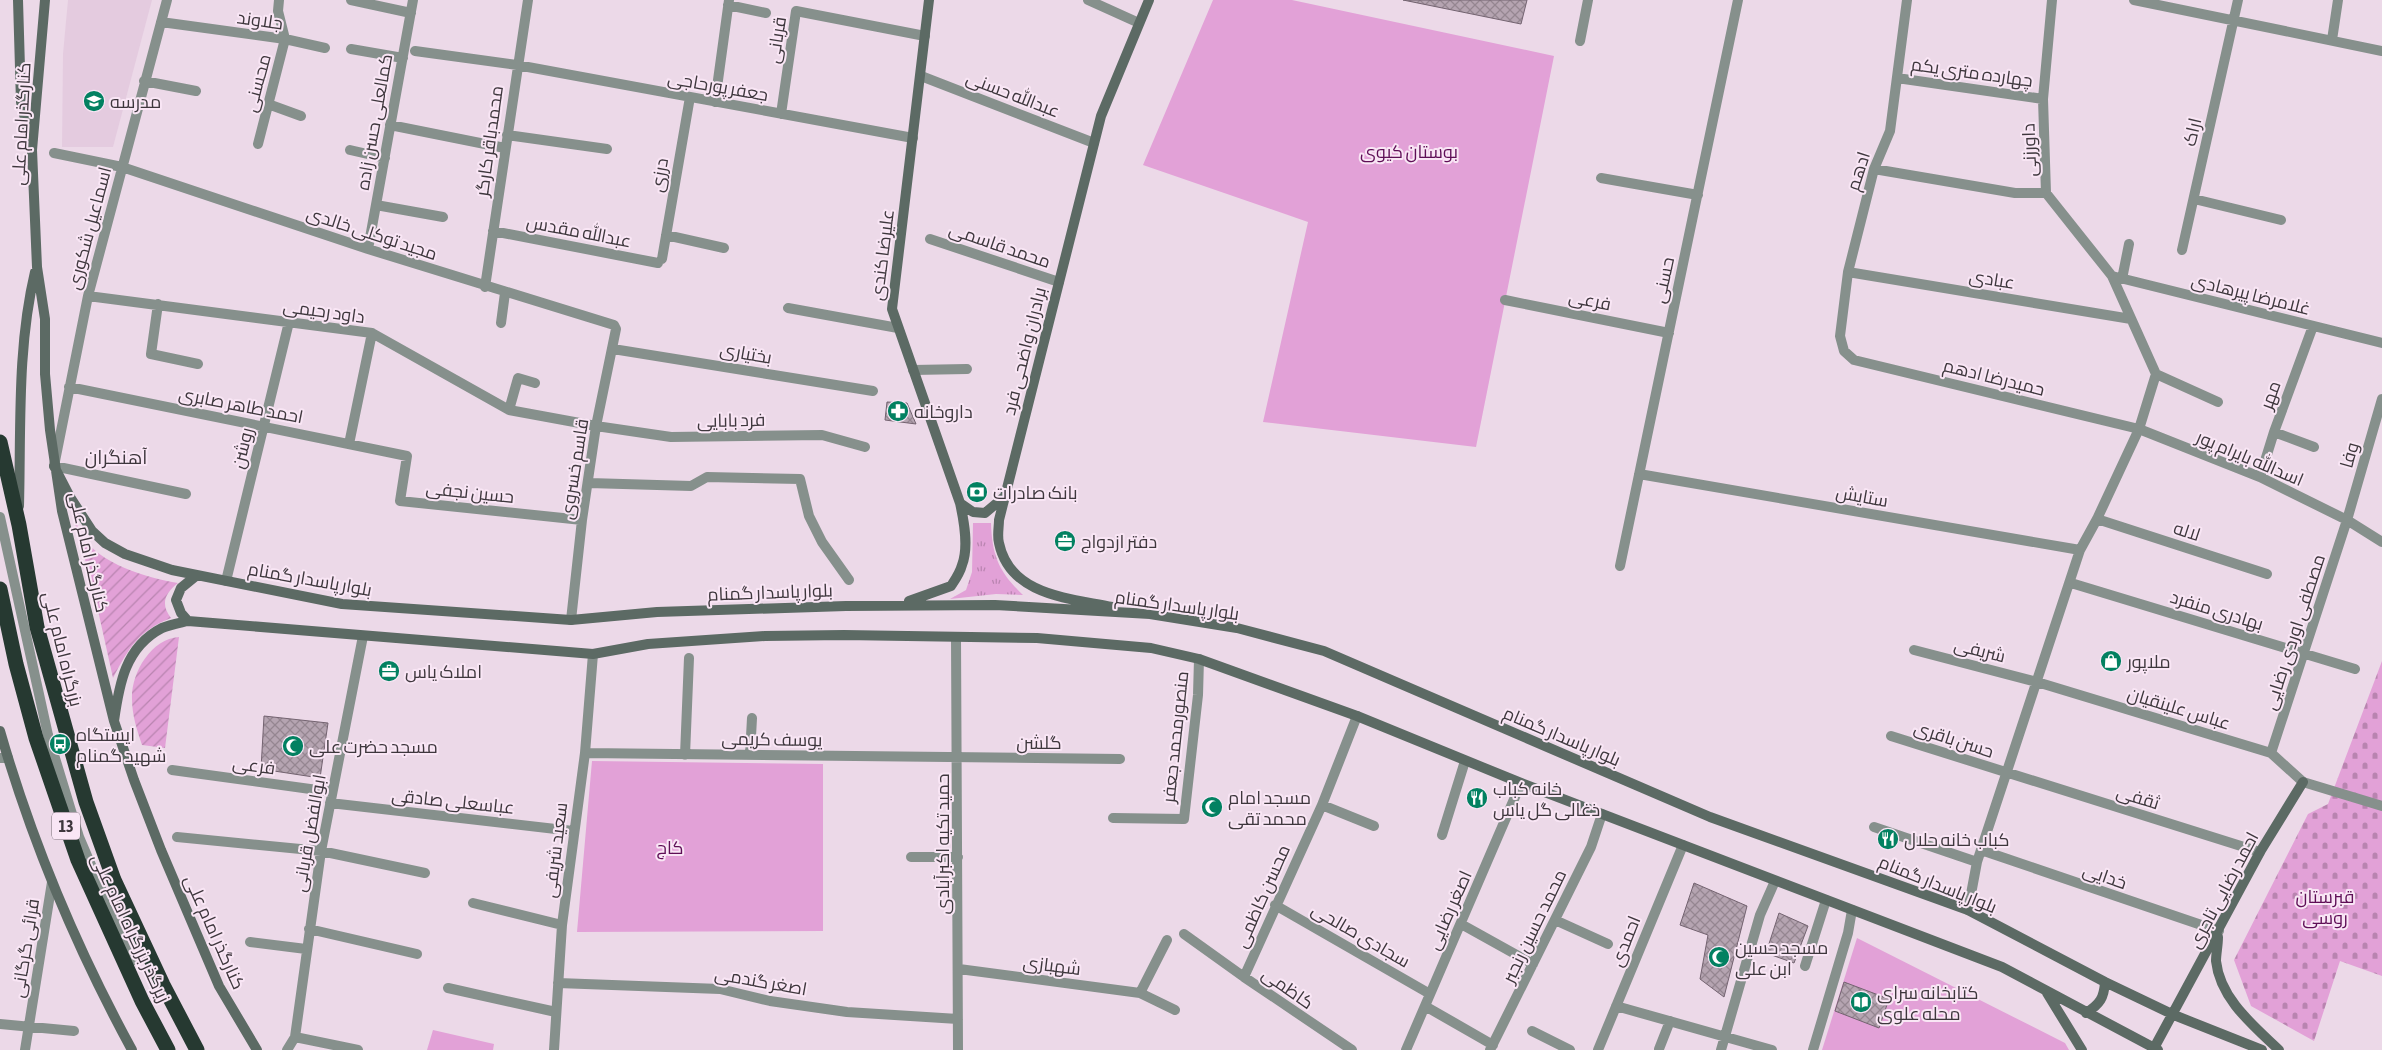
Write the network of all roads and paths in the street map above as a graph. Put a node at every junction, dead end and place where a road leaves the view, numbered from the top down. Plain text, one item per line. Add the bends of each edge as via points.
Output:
1 (18, 0) edge
2 (45, 0) edge
3 (167, 0) edge
4 (279, 0) edge
5 (351, 0) edge
6 (413, 0) edge
7 (528, 0) edge
8 (929, 0) edge
9 (1088, 0) edge
10 (1149, 0) edge
11 (1588, 0) edge
12 (1738, 0) edge
13 (1907, 0) edge
14 (2052, 0) edge
15 (2134, 0) edge
16 (2238, 0) edge
17 (2338, 0) edge
18 (729, 2) edge
19 (411, 13) junction
20 (766, 13) dead end
21 (2234, 20) junction
22 (161, 22) junction
23 (1139, 23) junction
24 (925, 36) junction
25 (285, 39) junction
26 (2332, 40) junction
27 (1580, 42) dead end
28 (325, 48) dead end
29 (351, 49) dead end
30 (415, 51) dead end
31 (2382, 51) edge
32 (402, 58) junction
33 (517, 65) junction
34 (921, 76) junction
35 (1897, 78) junction
36 (144, 81) junction
37 (196, 91) dead end
38 (690, 97) junction
39 (2043, 99) junction
40 (715, 102) junction
41 (268, 104) junction
42 (781, 114) junction
43 (300, 116) dead end
44 (390, 125) junction
45 (507, 135) junction
46 (913, 138) junction
47 (1094, 143) junction
48 (258, 144) dead end
49 (505, 148) junction
50 (607, 149) dead end
51 (32, 150) junction
52 (350, 150) dead end
53 (54, 153) dead end
54 (385, 158) junction
55 (122, 166) junction
56 (1874, 170) junction
57 (1602, 178) dead end
58 (2046, 193) junction
59 (1698, 196) junction
60 (2194, 199) junction
61 (376, 205) junction
62 (443, 217) dead end
63 (2281, 220) dead end
64 (493, 231) junction
65 (666, 235) junction
66 (930, 239) dead end
67 (2128, 244) dead end
68 (724, 248) dead end
69 (368, 250) junction
70 (2182, 250) dead end
71 (660, 261) joint
72 (37, 267) junction
73 (1848, 272) junction
74 (2117, 277) junction
75 (1058, 282) junction
76 (485, 287) junction
77 (505, 293) junction
78 (88, 296) junction
79 (1504, 300) dead end
80 (158, 304) junction
81 (788, 308) dead end
82 (2131, 319) junction
83 (289, 322) junction
84 (500, 323) dead end
85 (614, 325) joint
86 (2313, 326) junction
87 (898, 328) junction
88 (372, 333) junction
89 (1669, 333) junction
90 (2382, 343) edge
91 (612, 349) junction
92 (1844, 351) joint
93 (198, 364) dead end
94 (968, 369) dead end
95 (913, 370) junction
96 (2156, 374) junction
97 (536, 383) dead end
98 (69, 387) junction
99 (873, 391) dead end
100 (2382, 399) edge
101 (2218, 402) dead end
102 (509, 410) junction
103 (596, 426) junction
104 (264, 427) junction
105 (2139, 429) junction
106 (2274, 432) junction
107 (0, 442) edge
108 (349, 444) junction
109 (866, 446) dead end
110 (2314, 446) dead end
111 (407, 456) joint
112 (54, 466) junction
113 (1639, 474) junction
114 (2260, 476) junction
115 (589, 483) junction
116 (186, 494) dead end
117 (1004, 497) junction
118 (960, 503) junction
119 (0, 517) edge
120 (2097, 519) junction
121 (582, 520) junction
122 (2347, 520) junction
123 (19, 524) junction
124 (2382, 542) edge
125 (2080, 550) junction
126 (1620, 566) dead end
127 (2267, 574) dead end
128 (197, 575) junction
129 (849, 580) dead end
130 (226, 581) junction
131 (2071, 583) junction
132 (0, 589) edge
133 (890, 606) junction
134 (1150, 614) junction
135 (571, 620) junction
136 (188, 621) junction
137 (363, 636) junction
138 (956, 638) junction
139 (1914, 650) dead end
140 (2305, 653) junction
141 (593, 654) junction
142 (689, 658) dead end
143 (1199, 659) junction
144 (2355, 669) dead end
145 (2038, 682) junction
146 (1357, 716) junction
147 (752, 718) dead end
148 (114, 721) junction
149 (0, 731) edge
150 (1891, 736) dead end
151 (585, 753) junction
152 (2271, 753) junction
153 (685, 755) junction
154 (750, 755) junction
155 (4, 758) edge
156 (958, 758) junction
157 (1120, 759) dead end
158 (1464, 761) junction
159 (172, 770) dead end
160 (2007, 773) junction
161 (2303, 782) junction
162 (1521, 783) junction
163 (332, 792) junction
164 (330, 803) junction
165 (1322, 805) junction
166 (2382, 806) edge
167 (1602, 814) junction
168 (1113, 818) dead end
169 (1374, 826) dead end
170 (1874, 827) dead end
171 (573, 831) junction
172 (1442, 835) dead end
173 (177, 836) dead end
174 (1682, 845) junction
175 (1981, 850) junction
176 (321, 851) junction
177 (2260, 852) junction
178 (911, 857) dead end
179 (958, 857) junction
180 (1976, 862) junction
181 (425, 873) dead end
182 (1775, 881) junction
183 (52, 882) junction
184 (1826, 900) junction
185 (473, 903) dead end
186 (1276, 905) junction
187 (1852, 910) junction
188 (1968, 910) junction
189 (1555, 920) junction
190 (1461, 924) junction
191 (562, 925) junction
192 (309, 929) junction
193 (2219, 931) junction
194 (1184, 934) dead end
195 (1167, 940) dead end
196 (250, 942) dead end
197 (1608, 944) dead end
198 (306, 949) junction
199 (417, 954) dead end
200 (1533, 964) junction
201 (1805, 966) dead end
202 (959, 969) junction
203 (1244, 977) junction
204 (2105, 982) junction
205 (558, 983) junction
206 (448, 988) dead end
207 (2047, 992) junction
208 (1140, 993) junction
209 (1430, 994) junction
210 (1425, 1006) junction
211 (1616, 1006) junction
212 (1175, 1010) dead end
213 (556, 1012) junction
214 (2086, 1013) junction
215 (2174, 1015) junction
216 (958, 1019) junction
217 (1670, 1022) junction
218 (0, 1024) edge
219 (28, 1027) junction
220 (74, 1031) dead end
221 (1532, 1031) dead end
222 (295, 1037) junction
223 (1724, 1037) junction
224 (1491, 1047) edge
225 (1659, 1049) edge
226 (25, 1050) edge
227 (132, 1050) edge
228 (168, 1050) edge
229 (174, 1050) edge
230 (196, 1050) edge
231 (257, 1050) edge
232 (287, 1050) edge
233 (358, 1050) edge
234 (554, 1050) edge
235 (958, 1050) edge
236 (1352, 1050) edge
237 (1406, 1050) edge
238 (1570, 1050) edge
239 (1598, 1050) edge
240 (1721, 1050) edge
241 (1772, 1050) edge
242 (1813, 1050) edge
243 (2082, 1050) edge
244 (2155, 1050) edge
245 (2262, 1050) edge
246 (2279, 1050) edge

1 - 51 main road via 21,102
2 - 51 main road, کنارگذر امام علی
3 - 22 street, اسماعیل شکوری
4 - 25 street, محسنی via 278,10
5 - 19 street
6 - 19 street, کمالعلی حسن زاده
7 - 33 street, محمدباقر کارگر
8 - 24 main road, علیرضا کندی
9 - 23 street
10 - 23 main road, برادران واضحی فرد
11 - 27 street
12 - 59 street, حسنی
13 - 35 street, ادهم
14 - 39 street, داورزنی
15 - 21 street
16 - 21 street, اراک
17 - 26 street
18 - 20 street
18 - 40 street
19 - 32 street, کمالعلی حسن زاده
21 - 26 street
21 - 60 street, اراک
22 - 25 street, جلاوند
22 - 36 street, اسماعیل شکوری
23 - 47 main road, برادران واضحی فرد via 1101,116
24 - 34 main road, علیرضا کندی
24 - 42 street, قربانی via 796,10
25 - 28 street, جلاوند
25 - 41 street, محسنی
26 - 31 street
29 - 32 street
30 - 33 street, جعفر پورحاجی
32 - 44 street, کمالعلی حسن زاده
33 - 38 street, جعفر پورحاجی
33 - 45 street, محمدباقر کارگر
34 - 46 main road, علیرضا کندی
34 - 47 street, عبدالله حسنی
35 - 39 street, چهارده متری یکم
35 - 56 street, ادهم via 1890,131
36 - 37 street
36 - 55 street, اسماعیل شکوری
38 - 40 street, جعفر پورحاجی
38 - 65 street, درزی
39 - 58 street, داورزنی
40 - 42 street, جعفر پورحاجی
41 - 43 street
41 - 48 street, محسنی
42 - 46 street, جعفر پورحاجی
44 - 49 street
44 - 54 street, کمالعلی حسن زاده
45 - 49 street, محمدباقر کارگر
45 - 50 street
46 - 87 main road, علیرضا کندی via 892,309
47 - 75 main road, برادران واضحی فرد
49 - 64 street, محمدباقر کارگر
51 - 72 main road, کنارگذر امام علی
52 - 54 street
53 - 55 street, مجید توکلی خالدی
54 - 61 street, کمالعلی حسن زاده
55 - 69 street, مجید توکلی خالدی
55 - 78 street, اسماعیل شکوری
56 - 58 street via 2016,194
56 - 73 street, ادهم
57 - 59 street
58 - 74 street, داورزنی
59 - 89 street, حسنی
60 - 63 street
60 - 70 street, اراک
61 - 62 street
61 - 69 street, کمالعلی حسن زاده
64 - 71 street, عبدالله مقدس
64 - 76 street, محمدباقر کارگر
65 - 68 street
65 - 71 street, درزی
66 - 75 street, محمد قاسمی
67 - 74 street
69 - 76 street, مجید توکلی خالدی
72 - 112 main road, کنارگذر امام علی via 45,319 45,374
72 - 123 main road via 27,313 21,405
73 - 82 street, عبادی
73 - 92 street, ادهم via 1840,336
74 - 82 street
74 - 86 street, غلامرضا پیرهادی
75 - 117 main road, برادران واضحی فرد
76 - 77 street, مجید توکلی خالدی
77 - 84 street
77 - 85 street, مجید توکلی خالدی
78 - 80 street, داود رحیمی
78 - 98 street, اسماعیل شکوری
79 - 89 street, فرعی
80 - 83 street, داود رحیمی
80 - 93 street via 151,354
81 - 87 street
82 - 96 street
83 - 88 street, داود رحیمی
83 - 104 street, روشن
85 - 91 street, قاسم خسروی
86 - 90 street, غلامرضا پیرهادی
86 - 106 street, مهر
87 - 95 main road, علیرضا کندی
88 - 102 street, داود رحیمی
88 - 108 street
89 - 113 street, حسنی
91 - 99 street, بختیاری
91 - 103 street, قاسم خسروی
92 - 105 street, حمیدرضا ادهم via 1854,360
94 - 95 street
95 - 118 main road, علیرضا کندی
96 - 101 street
96 - 105 street
97 - 102 street via 518,378
98 - 104 street, احمد طاهر صابری
98 - 112 street, اسماعیل شکوری
100 - 122 street, وفا
102 - 103 street, داود رحیمی
103 - 109 street, فرد بابایی via 671,437 822,435
103 - 115 street, قاسم خسروی
104 - 108 street, احمد طاهر صابری
104 - 130 street, روشن
105 - 114 street, اسدالله بایرام پور
105 - 120 street
106 - 110 street
106 - 114 street, مهر
107 - 123 highway, بزرگراه امام علی / 13
108 - 111 street, احمد طاهر صابری
111 - 121 street, حسین نجفی via 400,501
112 - 116 street
112 - 128 main road, بلوار پاسدار گمنام via 83,518 104,543 125,554
112 - 148 main road, کنارگذر امام علی via 64,520
113 - 125 street, ستایش
113 - 126 street, حسنی
114 - 122 street, اسدالله بایرام پور
115 - 121 street, قاسم خسروی
115 - 129 street via 691,486 707,477 800,479 822,542
117 - 118 main road via 986,513 973,512
117 - 134 main road, برادران واضحی فرد via 999,543 1007,564 1023,582 1043,593
118 - 133 main road, علیرضا کندی via 964,521 963,564 951,586
119 - 229 street via 48,736 79,836 147,997
120 - 125 street
120 - 127 street, لاله
121 - 135 street, قاسم خسروی
122 - 124 street, اسدالله بایرام پور
122 - 140 street, مصطفی اوردی رضایی
123 - 230 highway, بزرگراه امام علی / 13 via 37,627 86,802 114,880
125 - 131 street
128 - 130 main road, بلوار پاسدار گمنام
128 - 136 main road via 181,588 176,600
130 - 135 main road, بلوار پاسدار گمنام via 352,606
131 - 140 street, بهادری منفرد
131 - 145 street
132 - 228 highway, زیرگذر بزرگراه امام علی / 13 via 36,738 78,860 142,1001
133 - 134 main road, بلوار پاسدار گمنام via 995,604
133 - 135 main road, بلوار پاسدار گمنام via 657,612
134 - 188 main road, بلوار پاسدار گمنام via 1237,628 1324,651 1710,817
136 - 137 main road
136 - 148 main road via 162,628 145,640 130,658 120,680
137 - 141 main road
137 - 163 street, ابوالفضل قربانی
138 - 141 main road via 764,636 648,644
138 - 143 main road via 1037,638 1151,648
138 - 156 street, حمید تکیه اکبرآبادی
139 - 145 street, شریفی
140 - 144 street, بهادری منفرد
140 - 152 street, مصطفی اوردی رضایی
141 - 151 street, سعید شریفی
142 - 153 street
143 - 146 main road
143 - 168 street, منصورمحمد جعفر via 1184,819
145 - 152 street, عباس علینقیان
145 - 160 street
146 - 158 main road
146 - 165 street, محسن کاظمی
147 - 154 street
148 - 231 main road, کنارگذر امام علی via 161,850 219,986
149 - 155 main road
150 - 160 street, حسن باقری
151 - 153 street, یوسف کریمی
151 - 171 street, سعید شریفی
152 - 161 street, عباس علینقیان
153 - 154 street, یوسف کریمی
154 - 156 street, یوسف کریمی
155 - 183 main road
156 - 157 street, گلشن
156 - 179 street, حمید تکیه اکبرآبادی
158 - 162 main road
158 - 172 street
159 - 163 street, فرعی
160 - 175 street
160 - 177 street, ثقفی
161 - 166 street
161 - 177 main road, احمد رضایی تاجری
162 - 167 main road
162 - 190 street, اصغر رضایی
163 - 164 street, ابوالفضل قربانی
164 - 171 street, عباسعلی صادقی
164 - 176 street, ابوالفضل قربانی
165 - 169 street
165 - 186 street, محسن کاظمی
167 - 174 main road
167 - 189 street, محمد حسین رنجبر via 1591,847
170 - 180 street
171 - 191 street, سعید شریفی
173 - 176 street
174 - 182 main road
174 - 211 street, احمدی
175 - 180 street
175 - 193 street, خدایی
176 - 181 street
176 - 192 street, ابوالفضل قربانی
177 - 193 main road, احمد رضایی تاجری
178 - 179 street
179 - 202 street, حمید تکیه اکبرآبادی
180 - 188 street
182 - 184 main road
182 - 223 street via 1760,916
183 - 219 street, قرائی گرگانی
183 - 227 main road
184 - 187 main road
184 - 201 street
185 - 191 street
186 - 203 street, محسن کاظمی
186 - 209 street, سجادی صالحی
187 - 207 main road via 2002,967
187 - 242 street
188 - 204 main road, بلوار پاسدار گمنام
189 - 197 street
189 - 200 street, محمد حسین رنجبر
190 - 200 street
190 - 209 street, اصغر رضایی
191 - 205 street, سعید شریفی
192 - 198 street, ابوالفضل قربانی
192 - 199 street
193 - 215 main road, احمد رضایی تاجری
193 - 246 main road via 2216,961 2226,989 2242,1014
194 - 203 street, کاظمی
195 - 208 street
196 - 198 street
198 - 222 street, ابوالفضل قربانی
200 - 224 street, محمد حسین رنجبر
202 - 208 street, شهبازی
202 - 216 street, حمید تکیه اکبرآبادی
203 - 236 street, کاظمی
204 - 214 main road via 2104,995 2098,1005
204 - 215 main road, بلوار پاسدار گمنام
205 - 213 street, سعید شریفی
205 - 216 street, اصغر گندمی via 720,988 770,1001 847,1012
206 - 213 street
207 - 214 main road
207 - 243 main road
208 - 212 street, شهبازی
209 - 210 street, اصغر رضایی
210 - 224 street
210 - 237 street, اصغر رضایی
211 - 217 street
211 - 239 street, احمدی
213 - 234 street, سعید شریفی
214 - 244 main road
215 - 244 main road, احمد رضایی تاجری
215 - 245 main road, بلوار پاسدار گمنام
216 - 235 street, حمید تکیه اکبرآبادی
217 - 223 street
217 - 225 street
218 - 219 street
219 - 220 street
219 - 226 street, قرائی گرگانی
221 - 238 street
222 - 232 street
222 - 233 street
223 - 240 street
223 - 241 street

